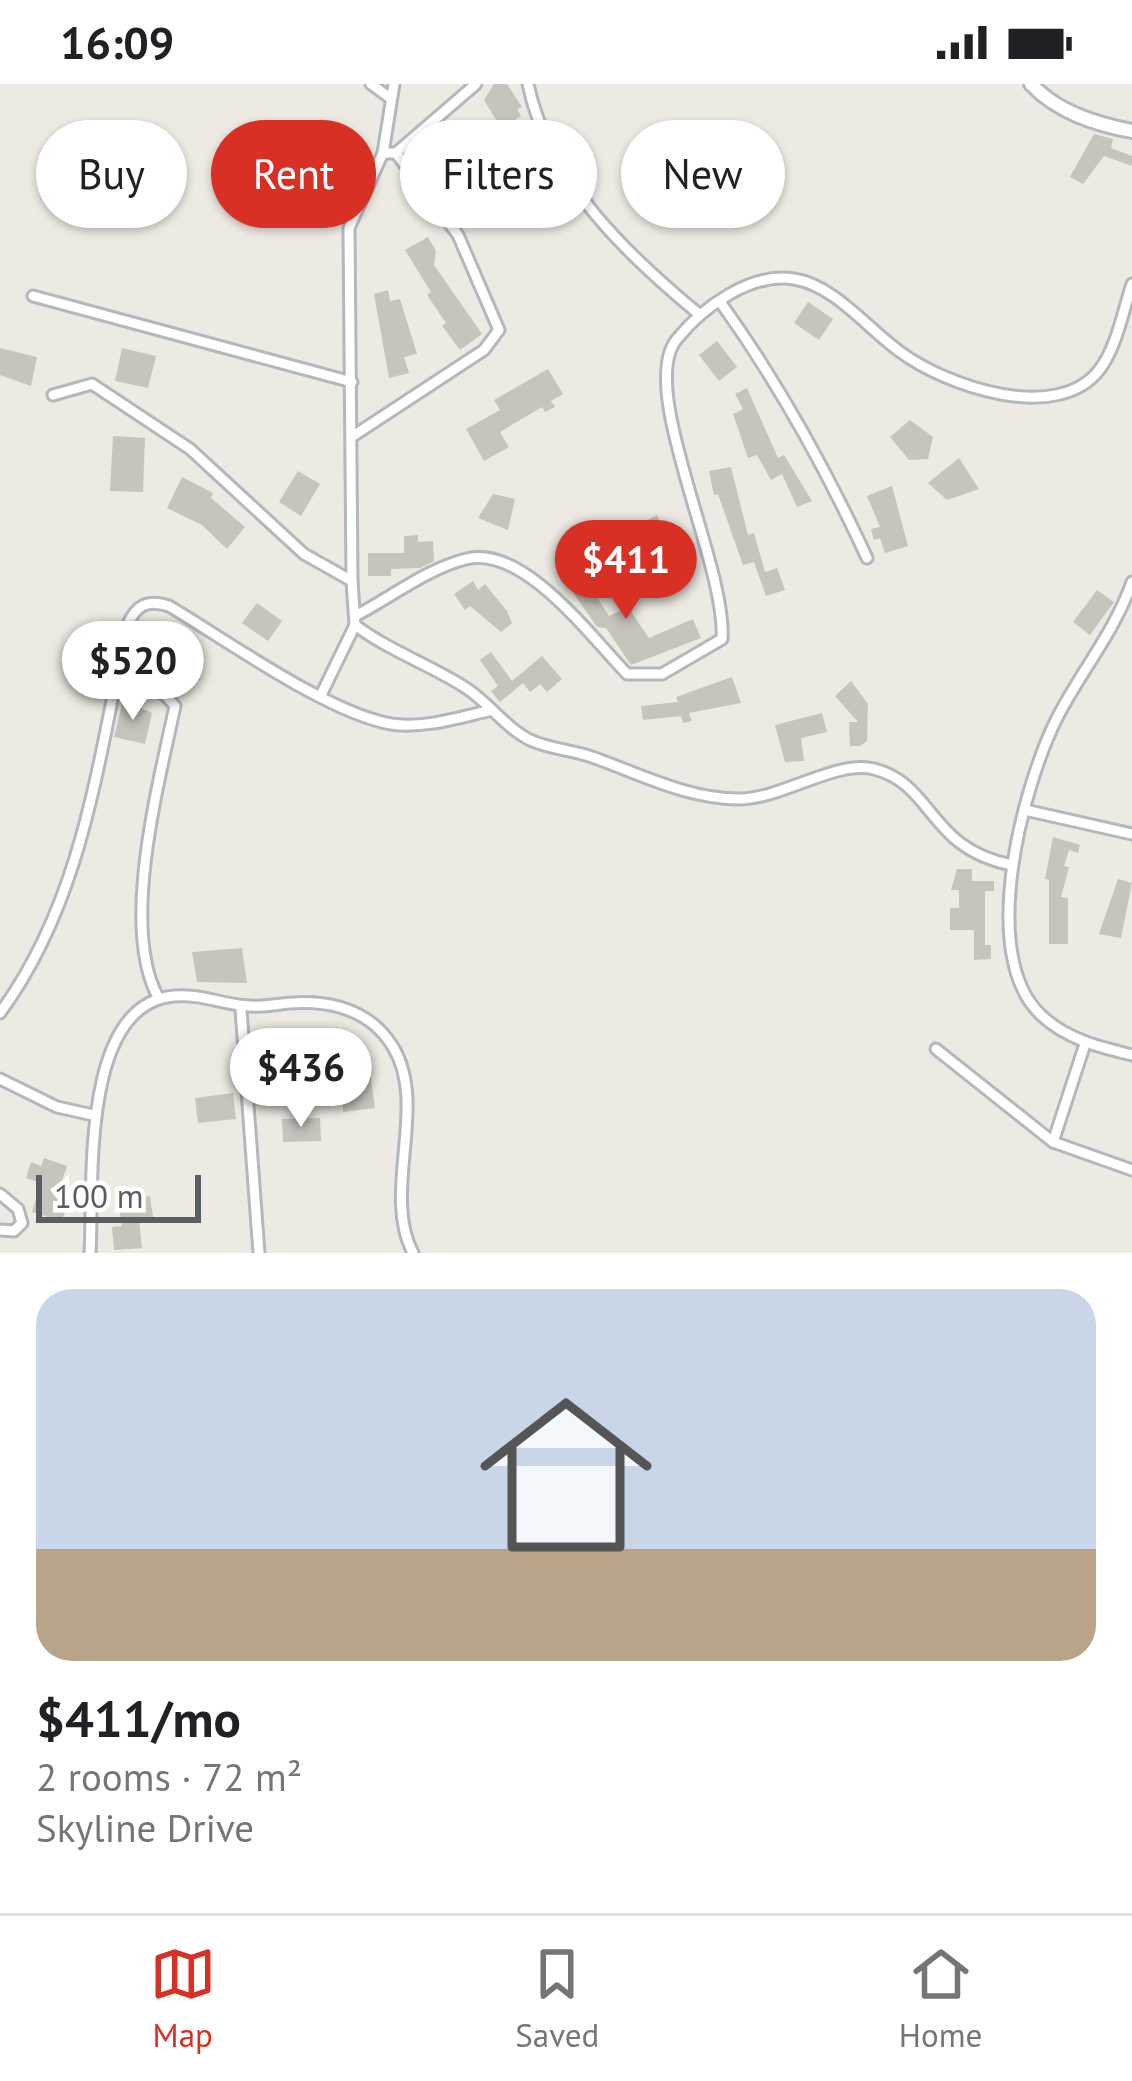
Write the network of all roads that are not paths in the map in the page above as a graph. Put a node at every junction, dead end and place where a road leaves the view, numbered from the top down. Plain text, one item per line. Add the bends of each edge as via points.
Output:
1 (370, 84) edge
2 (394, 84) edge
3 (476, 84) edge
4 (528, 84) edge
5 (1031, 84) edge
6 (390, 98) junction
7 (1132, 131) edge
8 (396, 152) junction
9 (383, 153) junction
10 (1132, 284) edge
11 (33, 296) dead end
12 (721, 303) junction
13 (700, 315) junction
14 (352, 382) junction
15 (53, 395) dead end
16 (353, 436) junction
17 (867, 558) dead end
18 (352, 581) junction
19 (1132, 582) edge
20 (356, 620) junction
21 (116, 677) junction
22 (321, 695) junction
23 (492, 710) junction
24 (1025, 810) junction
25 (1132, 834) edge
26 (1012, 865) junction
27 (159, 999) junction
28 (241, 1010) junction
29 (0, 1013) edge
30 (1085, 1044) junction
31 (936, 1049) dead end
32 (1132, 1055) edge
33 (0, 1079) edge
34 (93, 1115) junction
35 (1053, 1142) junction
36 (1132, 1170) edge
37 (0, 1194) edge
38 (0, 1230) edge
39 (90, 1253) edge
40 (259, 1253) edge
41 (413, 1253) edge

1 - 6 street
2 - 6 street
3 - 8 street
4 - 13 street via 536,119 598,219
5 - 7 main road via 1096,124
6 - 9 street
8 - 9 street
8 - 16 street via 458,235 499,330 484,350
9 - 14 street via 349,228
10 - 12 street via 1102,368 1083,387 1045,396 952,382 796,279 762,280
11 - 14 street
12 - 13 street
12 - 17 street via 789,402
13 - 20 street via 672,343 662,376 713,562 722,639 662,674 627,674 522,568 477,557
14 - 16 street
15 - 18 street via 92,384 190,449 304,554
16 - 18 street
18 - 20 street
19 - 24 street via 1055,721
20 - 22 street
20 - 23 street
21 - 22 street via 132,614 154,601
21 - 27 street via 175,706 143,896 143,956
21 - 29 street via 66,898
22 - 23 street via 388,723
23 - 26 street via 532,741 716,796 785,793 849,767 872,768 911,790 955,844
24 - 25 street
24 - 26 street
26 - 30 street via 1015,973 1039,1014
27 - 28 street via 190,996
27 - 34 street via 116,1042
28 - 40 street
28 - 41 street via 301,1000 340,1006 375,1022 396,1051 404,1083 404,1227
30 - 32 street
30 - 35 street
31 - 35 street
33 - 34 street
34 - 39 street
35 - 36 street
37 - 38 street via 22,1222

